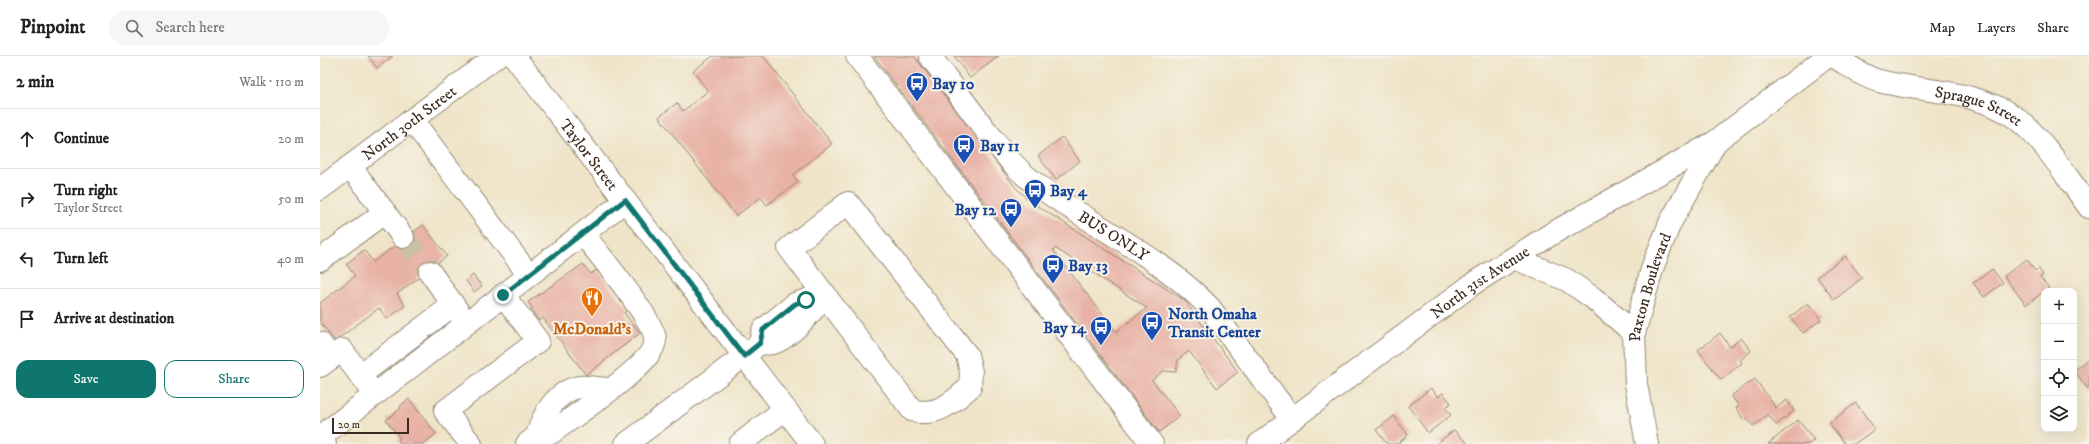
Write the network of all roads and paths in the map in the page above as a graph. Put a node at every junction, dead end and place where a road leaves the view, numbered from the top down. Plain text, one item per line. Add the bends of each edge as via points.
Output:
1 (497, 56) edge
2 (514, 56) edge
3 (857, 56) edge
4 (930, 56) edge
5 (1828, 56) edge
6 (1833, 56) edge
7 (412, 120) junction
8 (1715, 142) junction
9 (350, 166) junction
10 (320, 189) edge
11 (625, 200) junction
12 (2089, 207) edge
13 (385, 212) junction
14 (583, 234) junction
15 (403, 237) tunnel mouth
16 (1514, 258) junction
17 (320, 260) edge
18 (430, 272) tunnel mouth
19 (529, 275) junction
20 (825, 294) junction
21 (503, 295) junction
22 (453, 304) junction
23 (467, 323) junction
24 (1634, 333) junction
25 (752, 350) junction
26 (324, 356) edge
27 (360, 375) junction
28 (374, 395) junction
29 (785, 410) junction
30 (1292, 419) junction
31 (320, 437) edge
32 (532, 440) edge
33 (325, 444) edge
34 (471, 444) edge
35 (626, 444) edge
36 (740, 444) edge
37 (812, 444) edge
38 (1152, 444) edge
39 (1259, 444) edge
40 (1647, 444) edge

1 - 7 street, North 30th Street
2 - 11 street, Taylor Street
3 - 38 street
4 - 30 street, BUS ONLY via 997,144 1025,175 1181,280 1197,294
5 - 8 street, North 31st Avenue
6 - 12 street, Sprague Street via 1877,80 1970,97 2014,117 2034,134
7 - 9 street, North 30th Street
7 - 19 street
8 - 16 street, North 31st Avenue via 1553,233
8 - 24 street, Paxton Boulevard via 1670,224 1649,277
9 - 10 street, North 30th Street
9 - 13 street
11 - 14 street
11 - 25 street, Taylor Street
13 - 15 street
13 - 17 street
14 - 19 street
14 - 32 street via 644,315 655,338 654,348 649,357 610,389 579,387 562,396 546,411
16 - 24 street via 1567,280 1593,298
16 - 30 street, North 31st Avenue via 1463,290
18 - 22 street
19 - 21 street
20 - 20 street via 912,410 922,413 935,412 953,402 970,387 971,372 967,356 848,203 789,248
20 - 25 street via 806,319 783,337
21 - 23 street
21 - 34 street via 538,341 445,411
22 - 23 street
22 - 27 street
23 - 28 street
24 - 40 street, Paxton Boulevard via 1636,384
25 - 29 street, Taylor Street
25 - 35 street
26 - 27 street via 342,350
27 - 28 street
28 - 31 street
29 - 36 street
29 - 37 street, Taylor Street
30 - 39 street, North 31st Avenue
31 - 33 street

